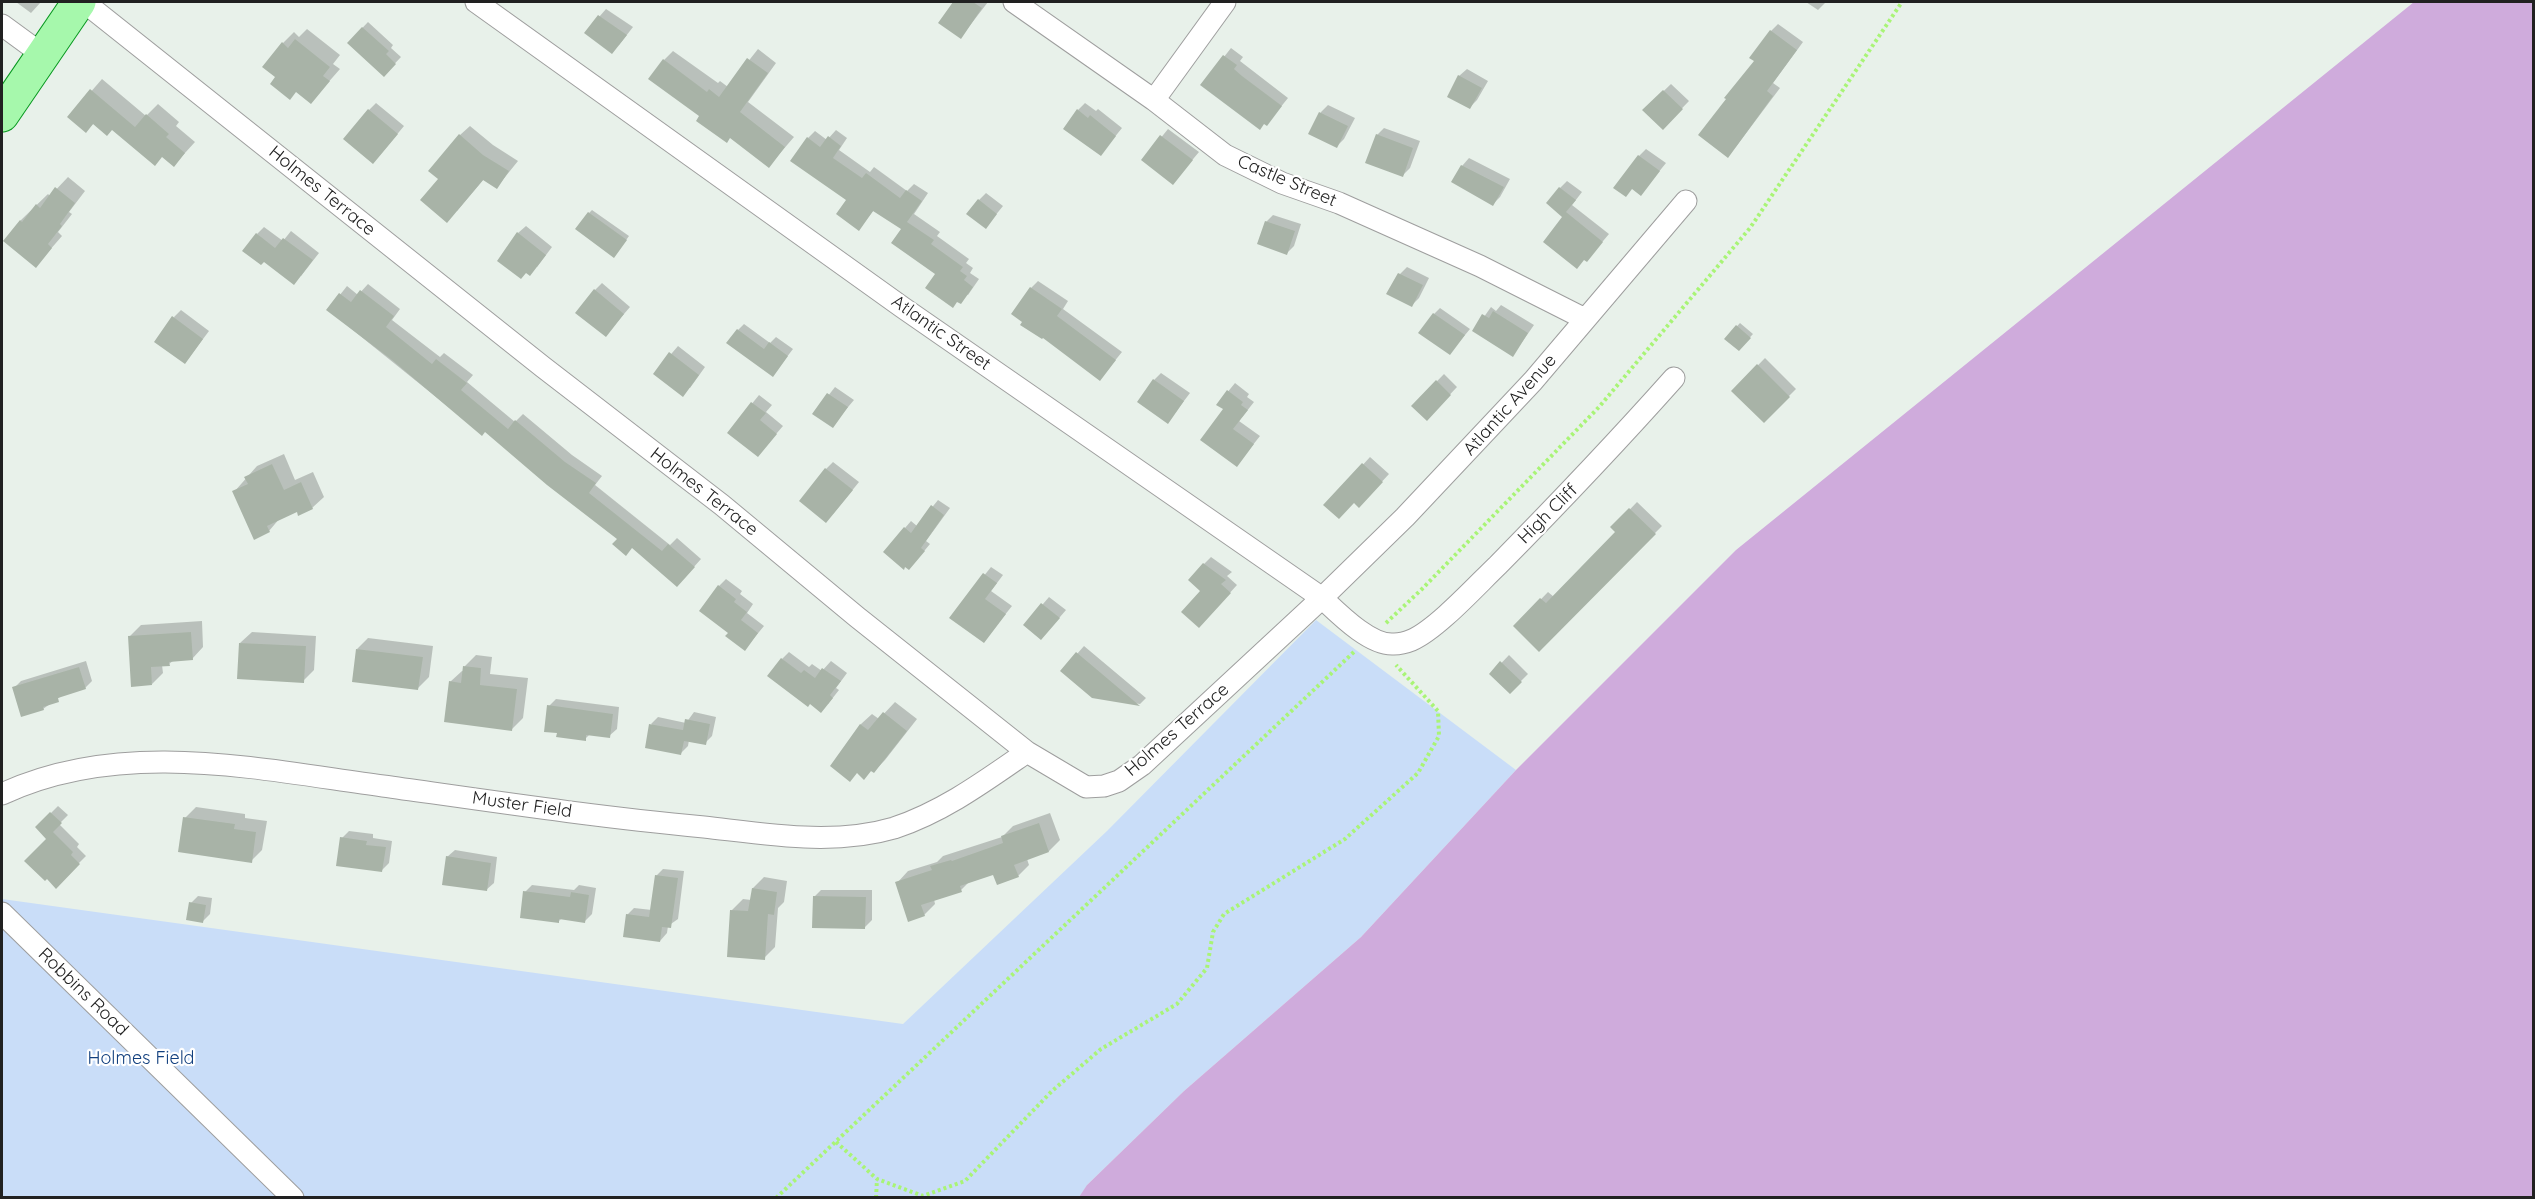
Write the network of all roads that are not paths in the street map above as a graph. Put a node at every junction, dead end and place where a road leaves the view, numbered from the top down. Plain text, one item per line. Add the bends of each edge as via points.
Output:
1 (79, 2) edge
2 (84, 2) edge
3 (477, 2) edge
4 (1014, 2) edge
5 (1225, 2) edge
6 (2, 25) edge
7 (43, 55) junction
8 (1154, 100) junction
9 (2, 115) edge
10 (1686, 201) dead end
11 (1586, 319) junction
12 (1674, 378) dead end
13 (1322, 598) junction
14 (1412, 640) joint
15 (1027, 752) junction
16 (2, 794) edge
17 (2, 913) edge
18 (293, 1197) edge

1 - 7 main road
2 - 15 street, Holmes Terrace via 722,505
3 - 13 street, Atlantic Street via 902,307
4 - 8 street, Castle Street
5 - 8 street
6 - 7 street
7 - 9 main road
8 - 11 street, Castle Street via 1226,155 1282,183 1339,203 1480,266
10 - 11 street, Atlantic Avenue
11 - 13 street, Atlantic Avenue via 1405,517
12 - 14 street, High Cliff via 1594,468 1492,571
13 - 14 street, Atlantic Street via 1370,637 1392,645
13 - 15 street, Holmes Terrace via 1142,765 1119,781 1086,787
15 - 16 street, Muster Field via 957,801 893,828 838,837 798,837 670,824 228,765 146,761 107,764 69,771
17 - 18 street, Robbins Road

